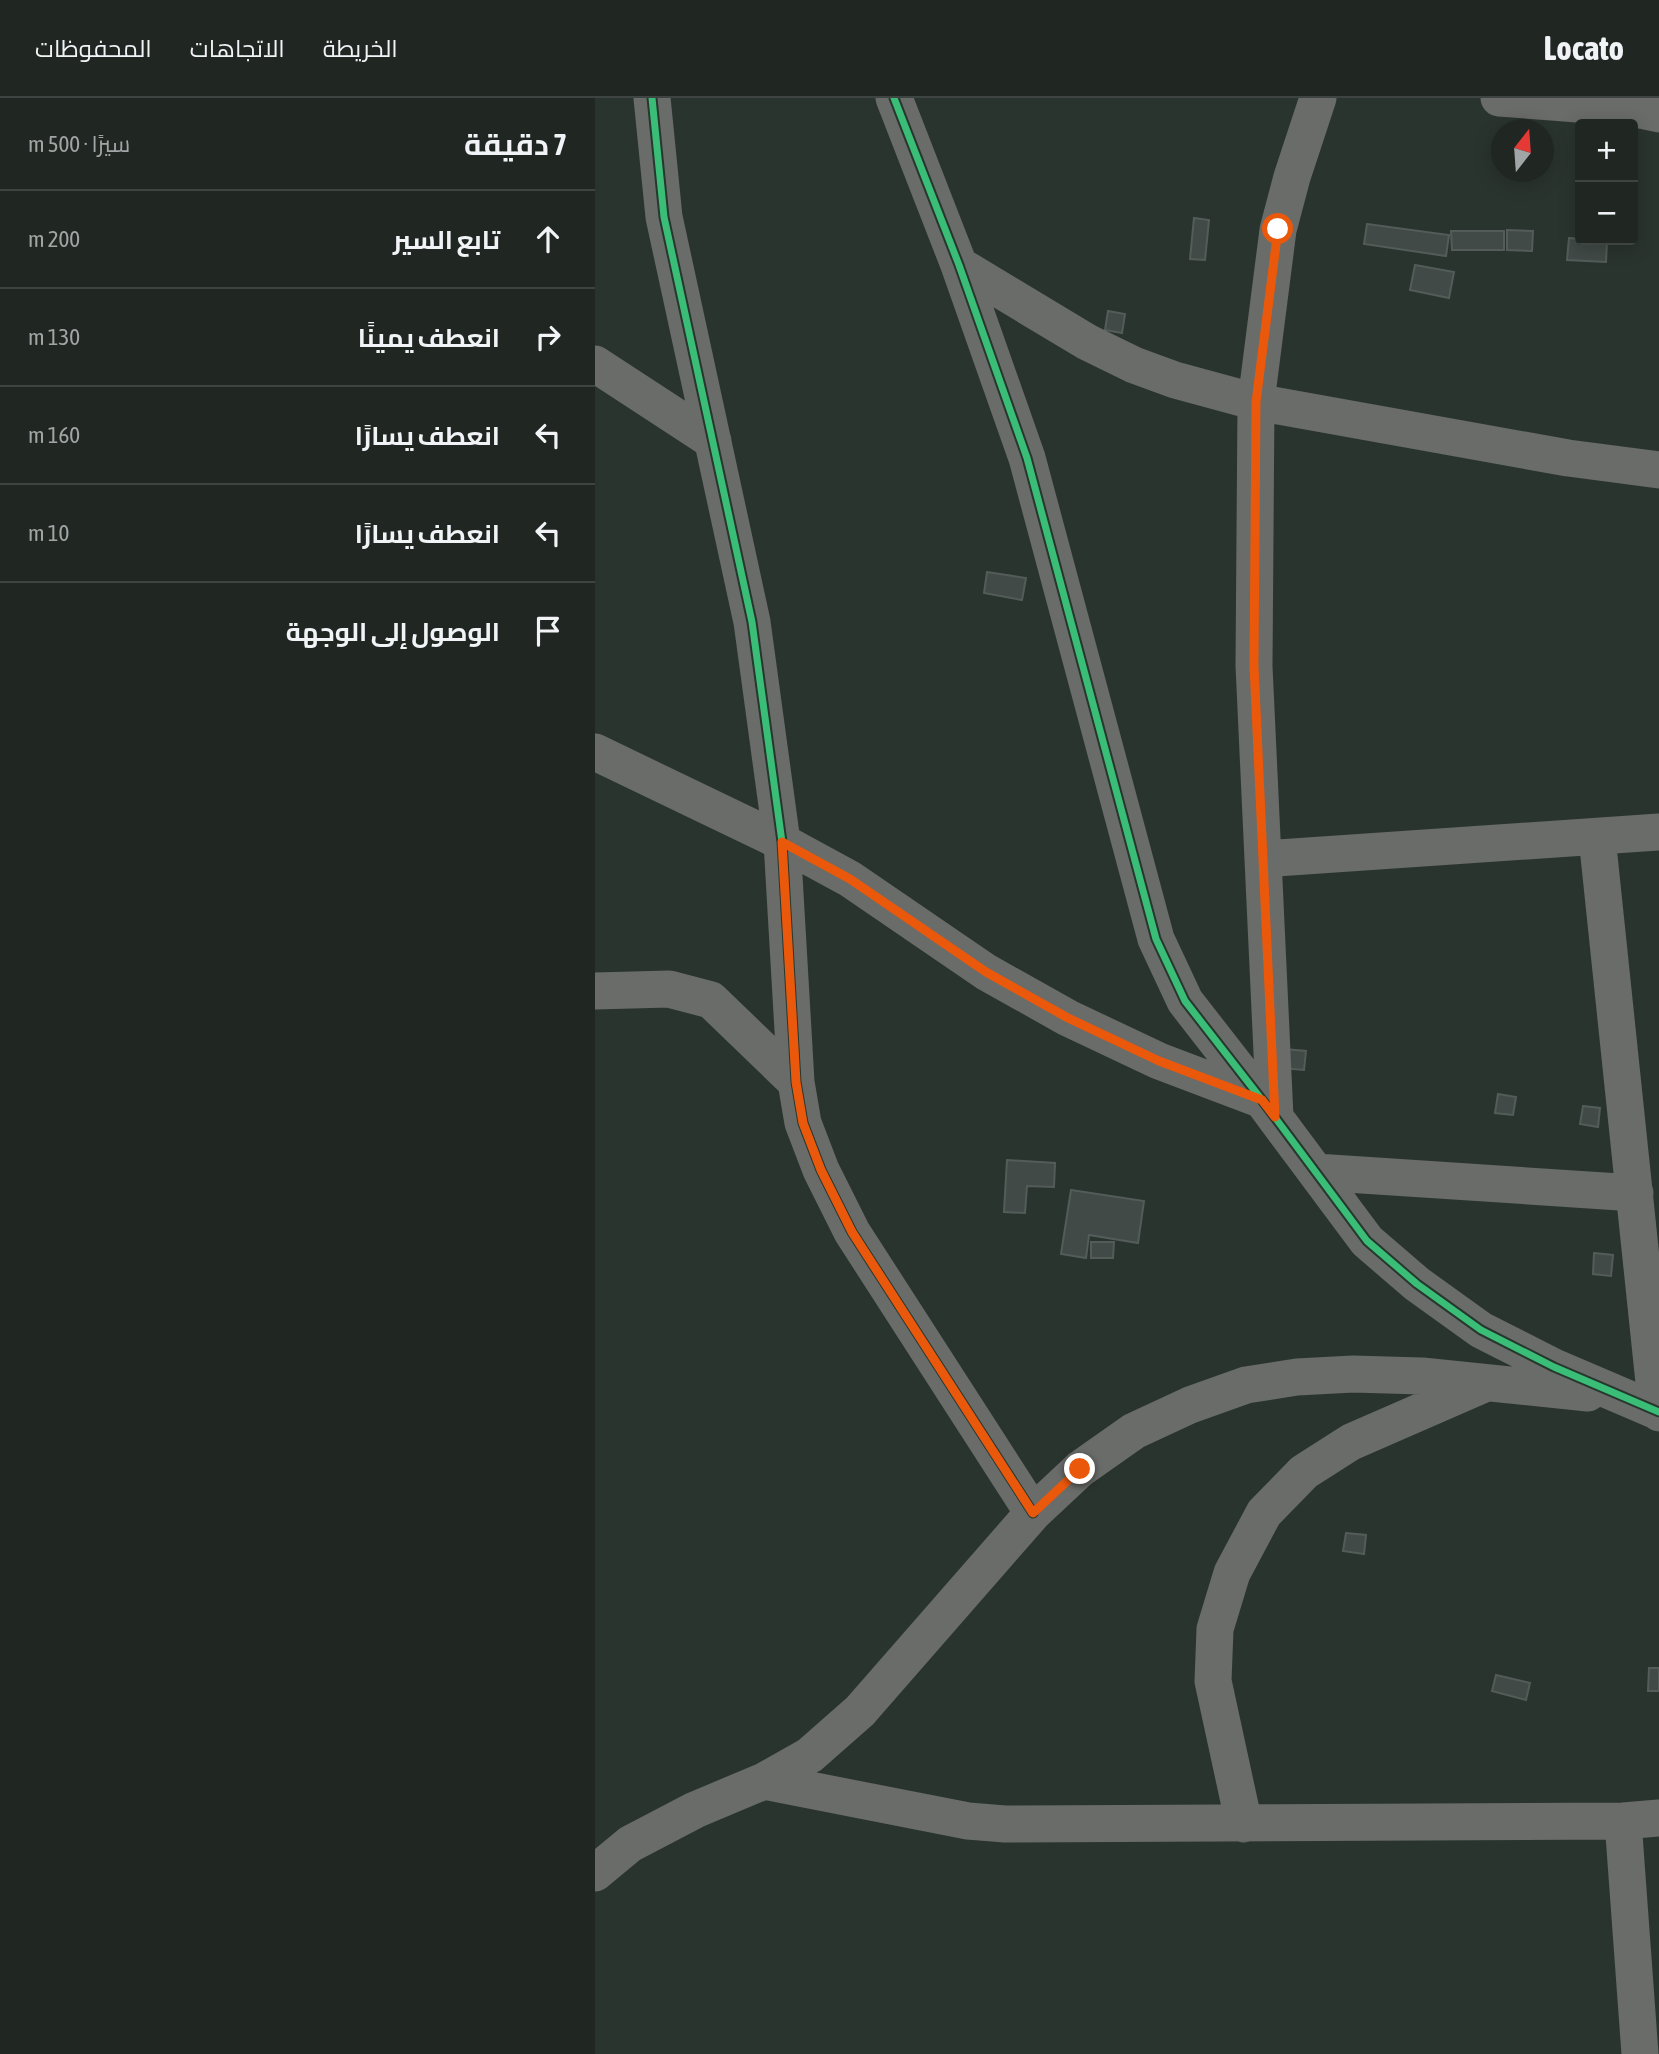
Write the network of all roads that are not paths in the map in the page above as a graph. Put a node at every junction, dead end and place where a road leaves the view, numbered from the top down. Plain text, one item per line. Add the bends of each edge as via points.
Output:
1 (652, 98) edge
2 (894, 98) edge
3 (1318, 98) edge
4 (1499, 98) edge
5 (1659, 114) edge
6 (959, 264) junction
7 (595, 364) edge
8 (1256, 402) junction
9 (712, 441) junction
10 (1659, 470) edge
11 (595, 752) edge
12 (1659, 832) edge
13 (1597, 837) junction
14 (782, 842) junction
15 (1263, 859) junction
16 (595, 991) edge
17 (796, 1082) junction
18 (1268, 1109) junction
19 (1315, 1172) junction
20 (1643, 1200) edge
21 (1486, 1383) junction
22 (1650, 1408) edge
23 (1033, 1513) junction
24 (764, 1781) junction
25 (1659, 1818) edge
26 (1623, 1821) junction
27 (1244, 1824) junction
28 (595, 1873) edge
29 (1640, 2054) edge

1 - 9 street via 664,217
2 - 6 street
3 - 8 street via 1278,229
4 - 5 street
6 - 8 street via 1087,342 1134,365
6 - 18 street via 1027,458 1156,939 1185,1001
7 - 9 street
8 - 10 street
8 - 15 street via 1254,666
9 - 14 street via 752,622
11 - 14 street
12 - 13 street
13 - 15 street
13 - 20 street
14 - 17 street
14 - 18 street via 850,879 986,972 1068,1018
15 - 18 street
16 - 17 street via 669,989 711,1000
17 - 23 street via 803,1123 852,1232
18 - 19 street
19 - 20 street
19 - 22 street via 1367,1241 1481,1330
20 - 22 street
21 - 22 street
21 - 23 street via 1353,1374 1246,1385 1134,1431 1080,1469
21 - 27 street via 1350,1442 1304,1472 1264,1513 1232,1573 1215,1629 1213,1681
23 - 24 street via 860,1711 810,1755
24 - 27 street via 968,1821
24 - 28 street via 630,1844
25 - 26 street
26 - 27 street
26 - 29 street

